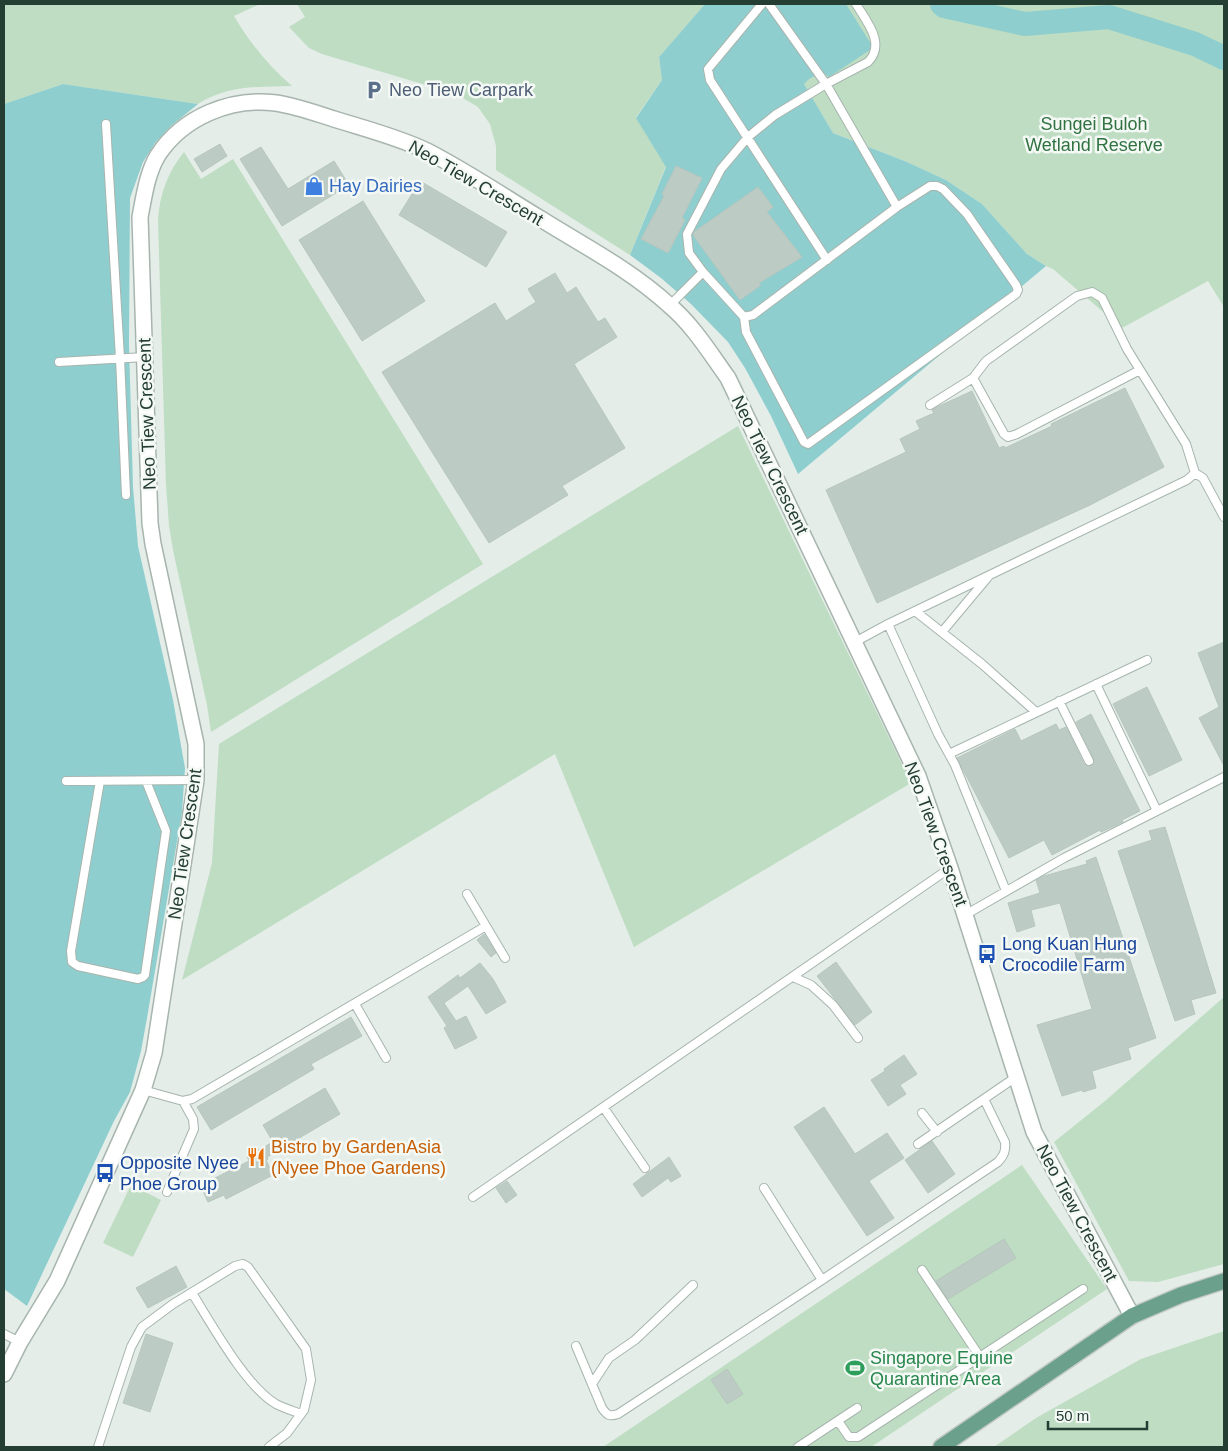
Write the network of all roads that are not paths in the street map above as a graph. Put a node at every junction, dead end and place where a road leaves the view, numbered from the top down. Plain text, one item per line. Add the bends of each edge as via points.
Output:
1 (762, 4) edge
2 (769, 4) edge
3 (856, 4) edge
4 (826, 84) junction
5 (106, 124) dead end
6 (748, 137) junction
7 (897, 207) junction
8 (827, 260) junction
9 (703, 272) junction
10 (670, 305) junction
11 (744, 316) junction
12 (145, 357) junction
13 (120, 358) junction
14 (59, 362) dead end
15 (1140, 370) junction
16 (974, 378) junction
17 (930, 405) dead end
18 (1195, 473) junction
19 (126, 495) dead end
20 (1224, 518) edge
21 (989, 576) junction
22 (915, 611) junction
23 (888, 624) junction
24 (942, 632) junction
25 (855, 642) junction
26 (1146, 660) dead end
27 (1096, 684) junction
28 (1060, 701) junction
29 (1036, 712) junction
30 (949, 754) junction
31 (1089, 761) dead end
32 (1224, 777) edge
33 (196, 780) junction
34 (66, 781) dead end
35 (100, 781) junction
36 (146, 781) junction
37 (1158, 811) junction
38 (950, 868) junction
39 (1006, 891) junction
40 (467, 894) dead end
41 (965, 915) junction
42 (486, 926) junction
43 (505, 958) dead end
44 (793, 977) junction
45 (355, 1004) junction
46 (858, 1038) dead end
47 (386, 1058) dead end
48 (1016, 1077) junction
49 (143, 1090) junction
50 (984, 1099) junction
51 (183, 1101) junction
52 (604, 1108) junction
53 (922, 1113) dead end
54 (937, 1132) junction
55 (918, 1144) dead end
56 (645, 1168) dead end
57 (764, 1188) dead end
58 (167, 1192) dead end
59 (472, 1197) dead end
60 (922, 1270) dead end
61 (822, 1280) junction
62 (1224, 1282) edge
63 (693, 1286) dead end
64 (1083, 1288) dead end
65 (192, 1293) junction
66 (1132, 1316) junction
67 (4, 1334) edge
68 (20, 1342) junction
69 (576, 1346) dead end
70 (980, 1357) junction
71 (4, 1374) edge
72 (592, 1384) junction
73 (856, 1408) dead end
74 (301, 1414) junction
75 (838, 1421) junction
76 (98, 1447) edge
77 (269, 1447) edge
78 (798, 1447) edge
79 (941, 1447) edge

1 - 6 lane via 708,69 710,80
2 - 4 lane
3 - 4 lane via 876,41 876,52 868,62
4 - 6 lane via 775,115
4 - 7 lane
5 - 13 lane
6 - 8 lane
6 - 9 lane via 721,169 687,234 689,253
7 - 8 lane
7 - 11 lane via 930,186 943,189 967,214 1016,285 1016,294 808,444 804,442 746,332
8 - 11 lane via 753,315
9 - 10 lane
9 - 11 lane
10 - 12 street, Neo Tiew Crescent via 612,262 428,152 397,138 298,108 258,102 212,110 185,127 157,157 140,217
10 - 25 street, Neo Tiew Crescent via 699,336 728,378
12 - 13 lane
12 - 33 street, Neo Tiew Crescent via 150,523 196,744
13 - 14 lane
13 - 19 lane
15 - 16 lane via 1008,438
15 - 16 lane via 1102,298 1092,292 1077,296 986,361
15 - 18 lane via 1186,444
16 - 17 lane
18 - 20 lane via 1202,478
18 - 21 lane via 1187,480
21 - 22 lane
21 - 24 lane
22 - 23 lane
22 - 24 lane
23 - 25 lane
23 - 30 lane
24 - 29 lane
25 - 38 street, Neo Tiew Crescent via 918,776
26 - 27 lane
27 - 28 lane
27 - 37 lane
28 - 29 lane
28 - 31 lane
29 - 30 lane
30 - 39 lane
32 - 37 lane
33 - 36 lane
33 - 49 street, Neo Tiew Crescent via 154,1053
34 - 35 lane
35 - 36 lane
35 - 36 lane via 71,951 72,962 138,979 145,975 166,831
37 - 39 lane
38 - 41 street, Neo Tiew Crescent
38 - 44 lane
39 - 41 lane
40 - 42 lane
41 - 48 street, Neo Tiew Crescent
42 - 43 lane
42 - 45 lane
44 - 46 lane via 811,985 833,1005
44 - 52 lane
45 - 47 lane
45 - 51 lane via 201,1094
48 - 50 lane
48 - 66 street, Neo Tiew Crescent via 1034,1132
49 - 51 lane
49 - 68 street, Neo Tiew Crescent via 56,1281
50 - 54 lane
50 - 61 lane via 1005,1142 1003,1156
51 - 58 lane via 193,1119 194,1129
52 - 56 lane
52 - 59 lane
53 - 54 lane
54 - 55 lane
57 - 61 lane
60 - 70 lane
61 - 72 lane via 618,1414 608,1415
62 - 66 main road via 1181,1295
63 - 72 lane via 635,1340 608,1358
64 - 70 lane
65 - 74 lane via 254,1384 275,1404
65 - 74 lane via 235,1266 243,1264 248,1267 306,1349 311,1380
65 - 76 lane via 142,1327 132,1347
66 - 79 main road
67 - 68 lane
68 - 71 street, Neo Tiew Crescent
69 - 72 lane
70 - 75 lane via 858,1437 849,1437
73 - 75 lane
74 - 77 lane via 287,1433
75 - 78 lane

